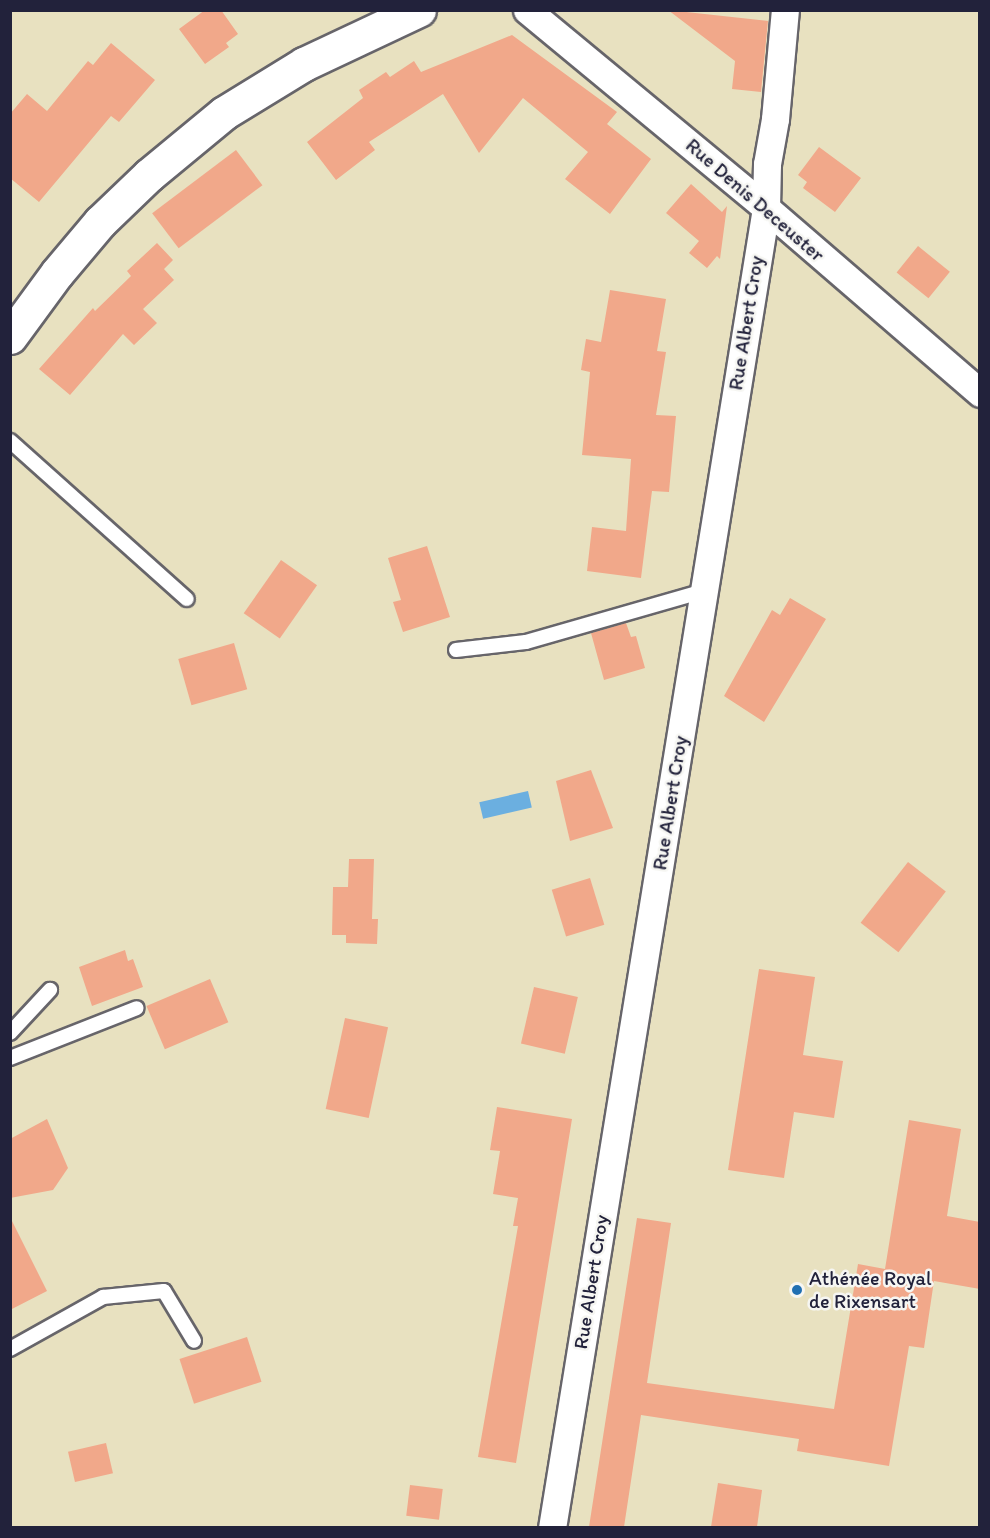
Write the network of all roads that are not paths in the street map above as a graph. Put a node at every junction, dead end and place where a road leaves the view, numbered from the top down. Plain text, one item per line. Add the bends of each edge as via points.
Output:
1 (419, 10) edge
2 (527, 10) edge
3 (785, 10) edge
4 (801, 10) edge
5 (778, 77) junction
6 (766, 208) junction
7 (10, 337) edge
8 (980, 393) edge
9 (10, 441) edge
10 (704, 591) junction
11 (187, 599) dead end
12 (456, 650) dead end
13 (50, 990) dead end
14 (136, 1008) dead end
15 (10, 1033) edge
16 (10, 1058) edge
17 (194, 1341) dead end
18 (10, 1349) edge
19 (552, 1527) edge

1 - 7 main road via 304,64 224,113 100,222
2 - 6 street, Rue Denis Deceuster
3 - 5 street, Rue Albert Croy
4 - 5 street, Rue Albert Croy
5 - 6 street, Rue Albert Croy via 767,164
6 - 8 street, Rue Denis Deceuster
6 - 10 street, Rue Albert Croy
9 - 11 lane
10 - 12 lane via 526,642
10 - 19 street, Rue Albert Croy
13 - 15 lane
14 - 16 lane
17 - 18 lane via 164,1291 103,1297

